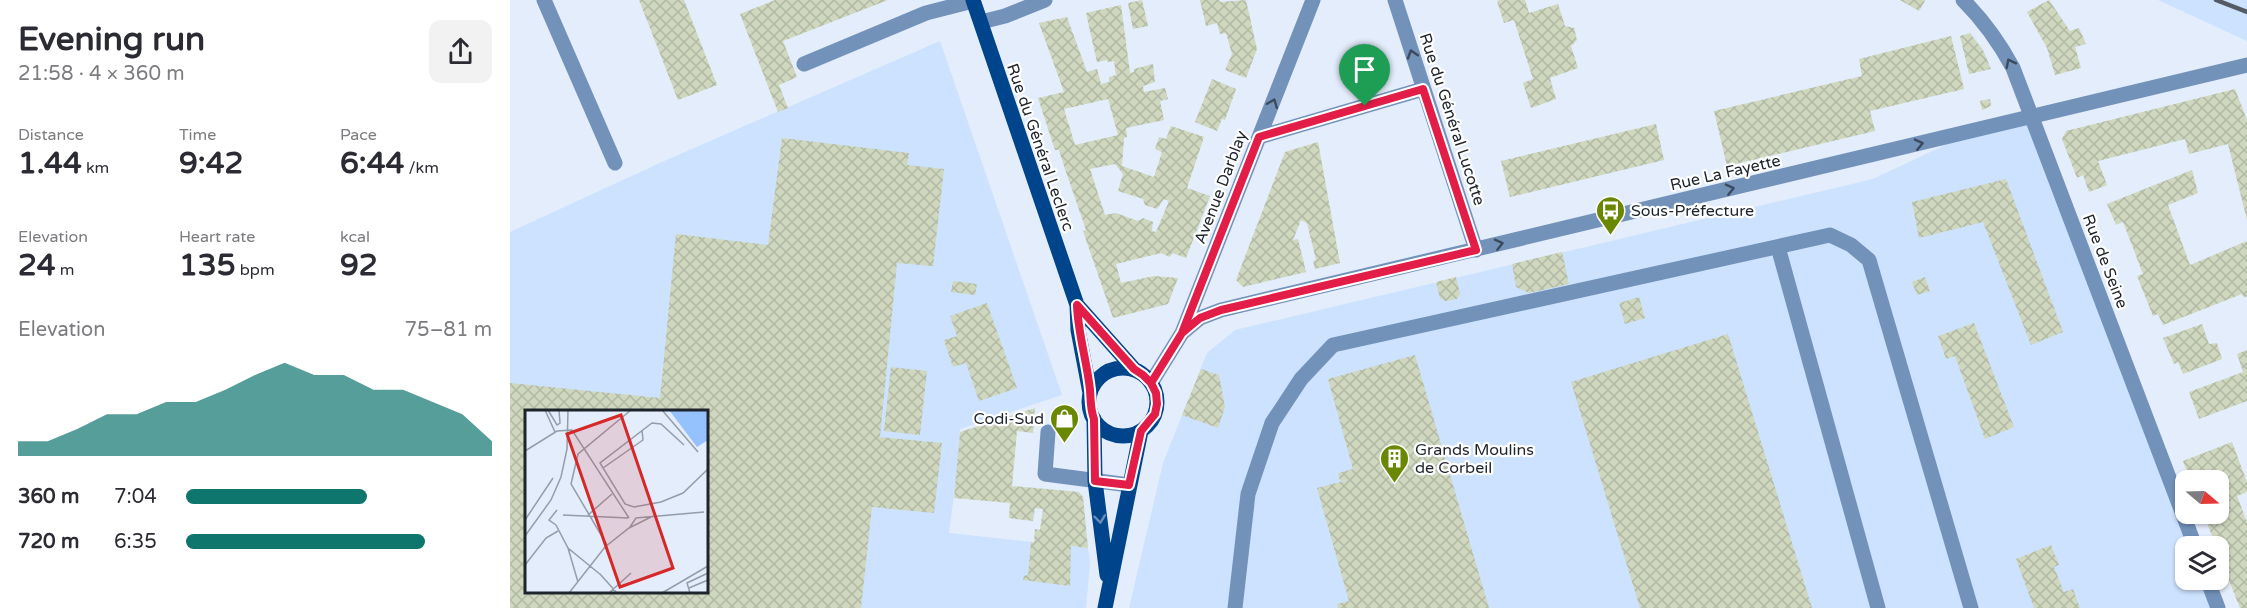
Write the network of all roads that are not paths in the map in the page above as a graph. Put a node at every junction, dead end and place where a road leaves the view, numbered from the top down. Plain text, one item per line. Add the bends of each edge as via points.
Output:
1 (544, 0) edge
2 (1045, 0) edge
3 (1313, 0) edge
4 (1395, 0) edge
5 (1963, 0) edge
6 (973, 1) edge
7 (981, 22) junction
8 (804, 64) dead end
9 (2247, 65) edge
10 (1423, 89) junction
11 (2032, 117) junction
12 (1259, 137) junction
13 (615, 163) dead end
14 (1778, 247) junction
15 (1476, 250) junction
16 (1077, 305) junction
17 (1182, 333) junction
18 (1134, 369) junction
19 (1151, 383) junction
20 (1090, 393) junction
21 (1094, 419) junction
22 (1141, 431) junction
23 (1048, 432) dead end
24 (1095, 481) junction
25 (1129, 485) junction
26 (2191, 536) edge
27 (1108, 586) junction
28 (2211, 590) edge
29 (1105, 608) edge
30 (1235, 608) edge
31 (1878, 608) edge
32 (1971, 608) edge
33 (2218, 608) edge

1 - 13 street
2 - 7 street
12 -> 3 street, Avenue Darblay
10 -> 4 street, Rue du Général Lucotte
11 -> 5 street, Rue de Seine via 1999,42
6 - 7 main road, Rue du Général Leclerc
6 - 8 street via 926,13
7 - 16 main road, Rue du Général Leclerc
9 - 11 street, Rue La Fayette
10 - 12 street
10 - 15 street, Rue du Général Lucotte
15 -> 11 street, Rue La Fayette
11 - 26 street, Rue de Seine
12 - 17 street, Avenue Darblay
14 - 30 street via 1333,345 1301,379 1272,423 1248,494
14 - 31 street
14 - 32 street via 1830,235 1869,260
15 - 17 street, Rue La Fayette via 1221,310 1200,318
16 - 18 main road, Rue du Général Leclerc
16 - 20 main road, Rue du Général Leclerc
17 - 19 street, Avenue Darblay
18 - 19 main road
18 - 20 main road via 1112,370 1095,383
19 - 22 main road via 1156,393 1155,414
20 - 21 main road
21 - 22 main road via 1109,433 1120,436
21 - 24 main road
22 - 25 main road
23 - 24 street via 1045,474
24 - 25 street
24 -> 27 main road
25 - 27 main road
27 - 29 main road
28 - 33 street

